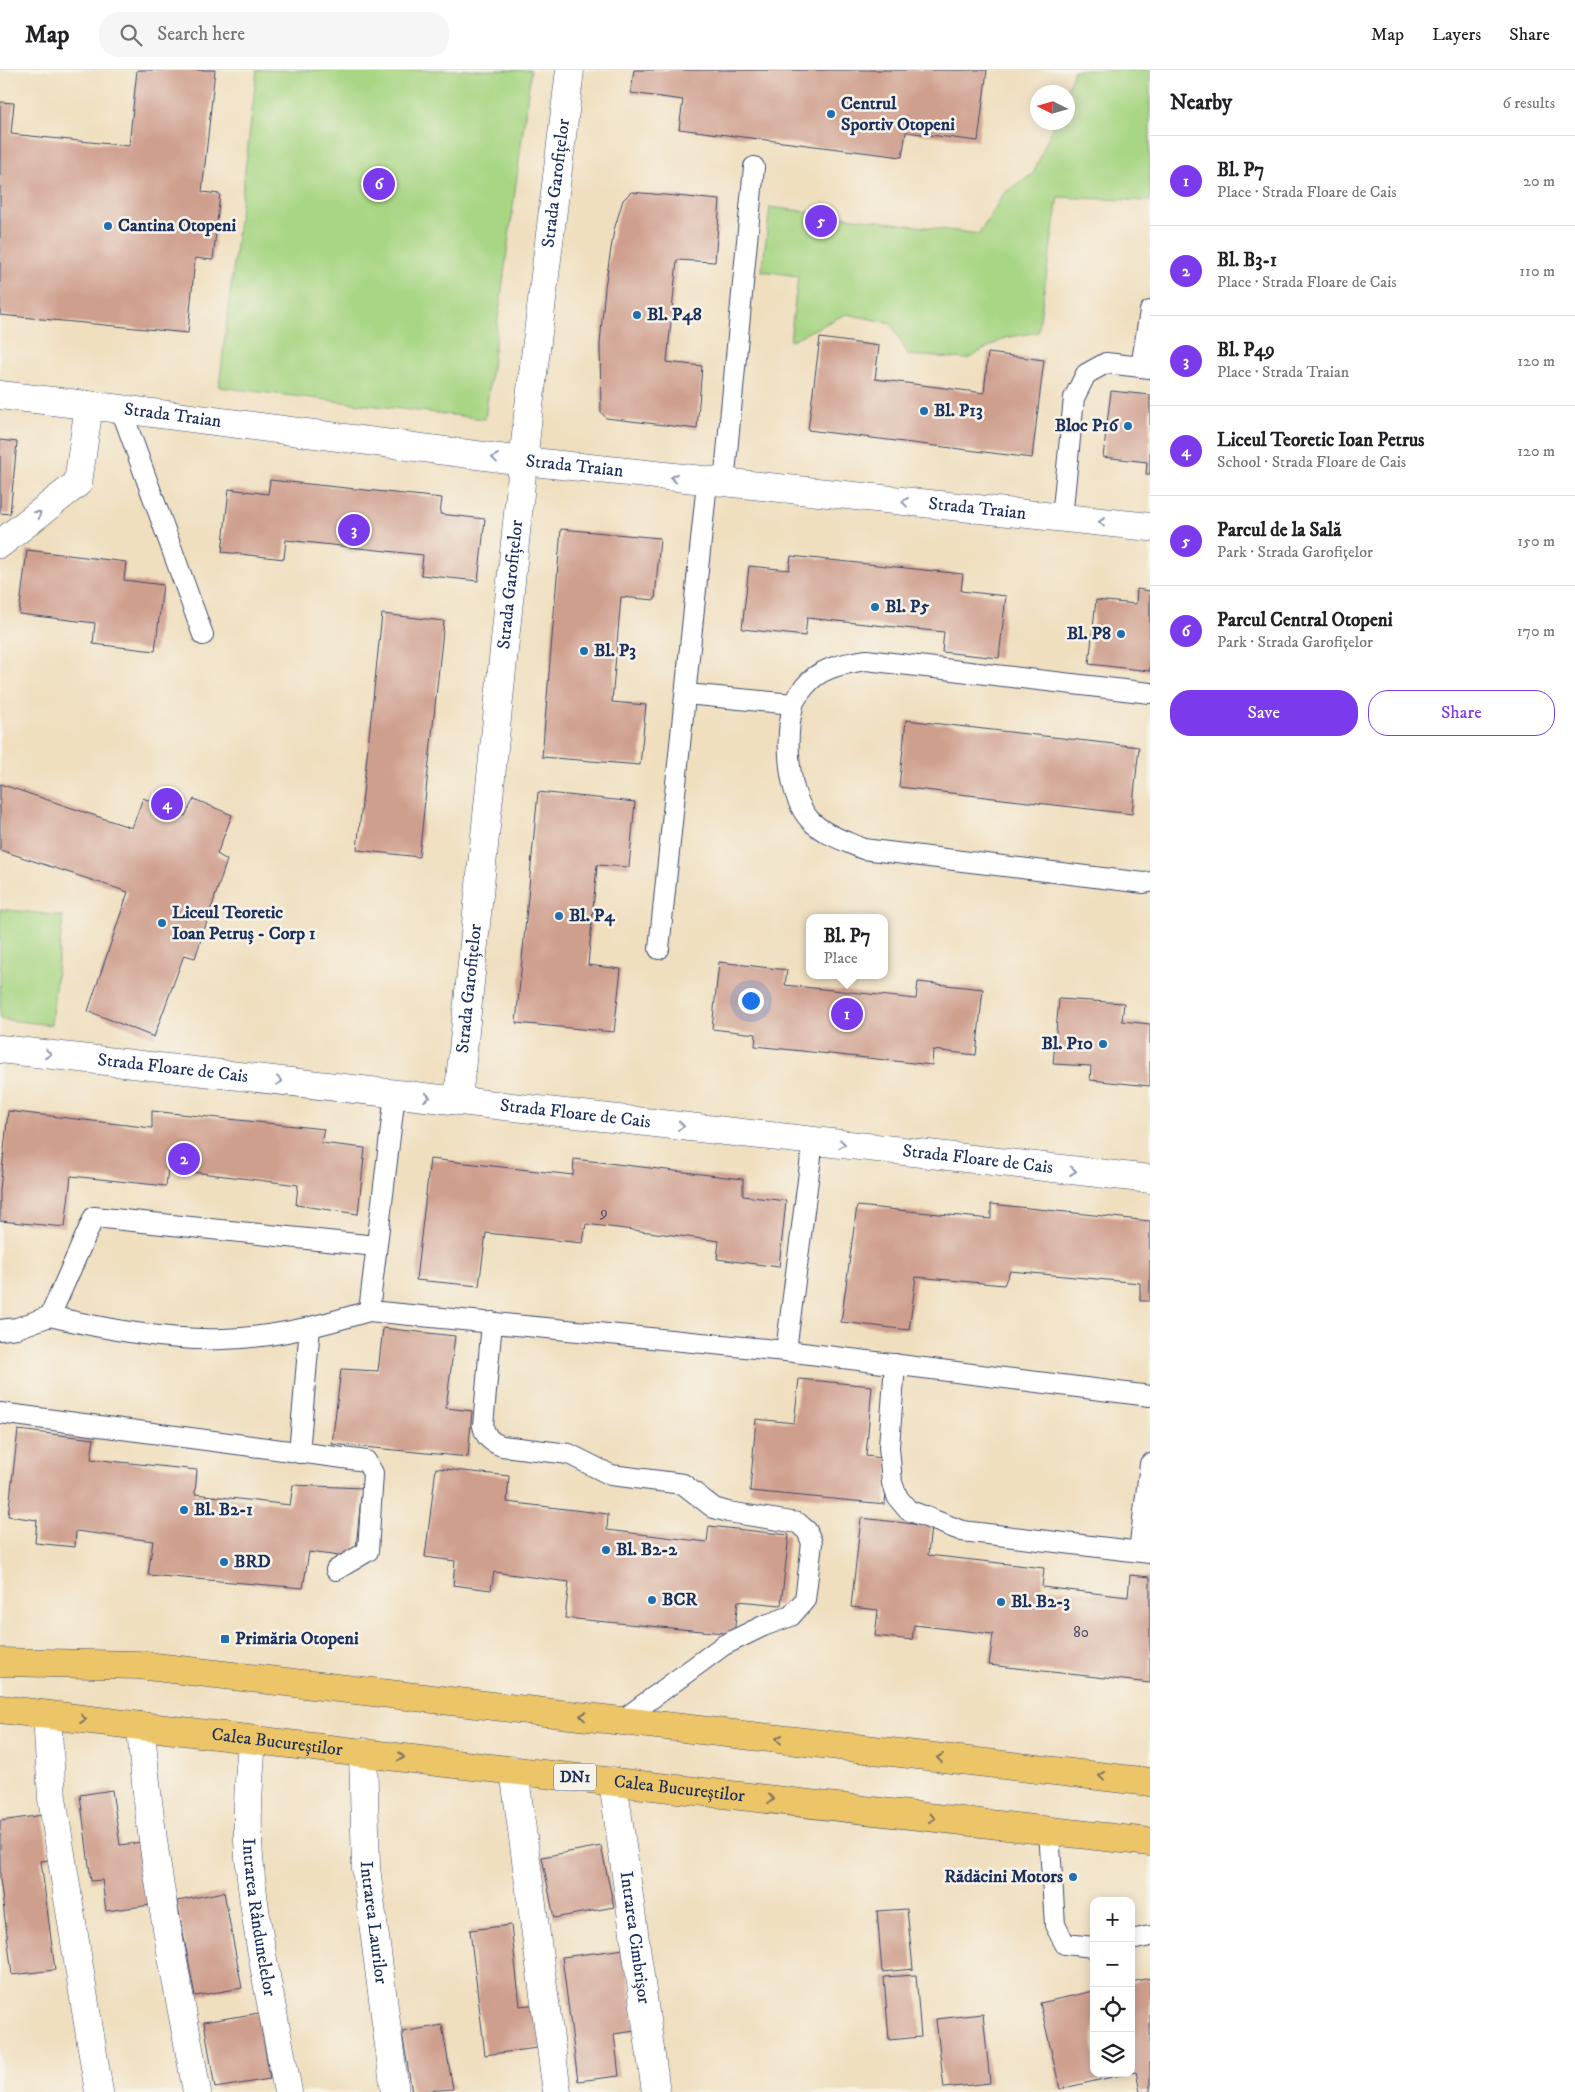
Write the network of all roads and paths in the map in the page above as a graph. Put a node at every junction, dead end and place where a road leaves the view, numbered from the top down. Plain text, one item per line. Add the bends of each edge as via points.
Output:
1 (570, 70) edge
2 (754, 167) dead end
3 (1150, 311) edge
4 (1146, 367) edge
5 (0, 395) edge
6 (89, 405) junction
7 (121, 409) junction
8 (523, 461) junction
9 (715, 483) junction
10 (1062, 518) junction
11 (1150, 528) edge
12 (0, 544) edge
13 (203, 635) dead end
14 (1150, 693) edge
15 (686, 694) junction
16 (793, 704) junction
17 (1150, 882) edge
18 (659, 949) dead end
19 (0, 1049) edge
20 (395, 1094) junction
21 (458, 1100) junction
22 (813, 1141) junction
23 (1150, 1180) edge
24 (376, 1246) junction
25 (369, 1311) junction
26 (50, 1316) junction
27 (492, 1322) junction
28 (310, 1326) junction
29 (0, 1330) edge
30 (786, 1351) junction
31 (895, 1364) junction
32 (1150, 1396) edge
33 (0, 1413) edge
34 (299, 1453) junction
35 (1150, 1464) edge
36 (1144, 1552) edge
37 (336, 1570) dead end
38 (0, 1662) edge
39 (0, 1709) edge
40 (47, 1715) junction
41 (620, 1721) junction
42 (141, 1726) junction
43 (252, 1740) junction
44 (363, 1752) junction
45 (514, 1770) junction
46 (614, 1781) junction
47 (1150, 1782) edge
48 (1048, 1831) junction
49 (1150, 1842) edge
50 (1150, 1936) edge
51 (1135, 1939) edge
52 (1090, 1947) edge
53 (99, 2092) edge
54 (198, 2092) edge
55 (288, 2092) edge
56 (394, 2092) edge
57 (556, 2092) edge
58 (656, 2092) edge

1 - 8 street, Strada Garofițelor
2 - 9 lane
3 - 4 lane
4 - 10 lane via 1106,363 1086,374 1074,398
5 - 6 street, Strada Traian
6 - 7 street, Strada Traian
12 -> 6 street via 78,483
8 -> 7 street, Strada Traian
7 - 13 lane
9 -> 8 street, Strada Traian
8 - 21 street, Strada Garofițelor
10 -> 9 street, Strada Traian
9 - 15 lane
11 -> 10 street, Strada Traian
14 - 16 lane via 866,660 837,666 811,680
15 - 16 lane
15 - 18 lane
16 - 17 lane via 790,739 792,783 810,820 823,831 864,849
19 -> 20 street, Strada Floare de Cais
20 -> 21 street, Strada Floare de Cais
20 - 24 lane
21 -> 22 street, Strada Floare de Cais
22 -> 23 street, Strada Floare de Cais
22 - 30 lane
24 - 25 lane
24 - 26 lane via 94,1217
25 - 27 lane
25 - 28 lane
26 - 28 lane via 166,1336 223,1340 270,1335
26 - 29 lane via 17,1328
27 - 30 lane
27 - 41 lane via 483,1426 485,1436 492,1442 569,1454 618,1476 676,1482 720,1510 798,1523 807,1531 812,1543 805,1600 791,1616 724,1645
28 - 34 lane
30 - 31 lane
31 - 32 lane
31 - 36 lane via 889,1447 892,1483 908,1510 962,1531
33 - 34 lane
34 - 37 lane via 366,1462 373,1473 368,1551
35 - 36 lane
41 -> 38 highway via 138,1665
39 - 40 highway, Calea Bucureștilor / DN1
40 -> 42 highway, Calea Bucureștilor / DN1
40 - 53 street via 52,1798
47 -> 41 highway
42 - 43 highway, Calea Bucureștilor / DN1
42 - 54 street via 167,1930
43 - 44 highway, Calea Bucureștilor / DN1
43 - 55 street, Intrarea Rândunelelor via 249,1858 258,1931
44 -> 45 highway, Calea Bucureștilor / DN1
44 - 56 street, Intrarea Laurilor via 366,1868
45 - 46 highway, Calea Bucureștilor / DN1
45 - 57 street
46 -> 48 highway, Calea Bucureștilor / DN1
46 - 58 street, Intrarea Cimbrișor
48 - 49 highway, Calea Bucureștilor / DN1
48 - 52 lane via 1056,1925 1065,1944
50 - 51 lane

